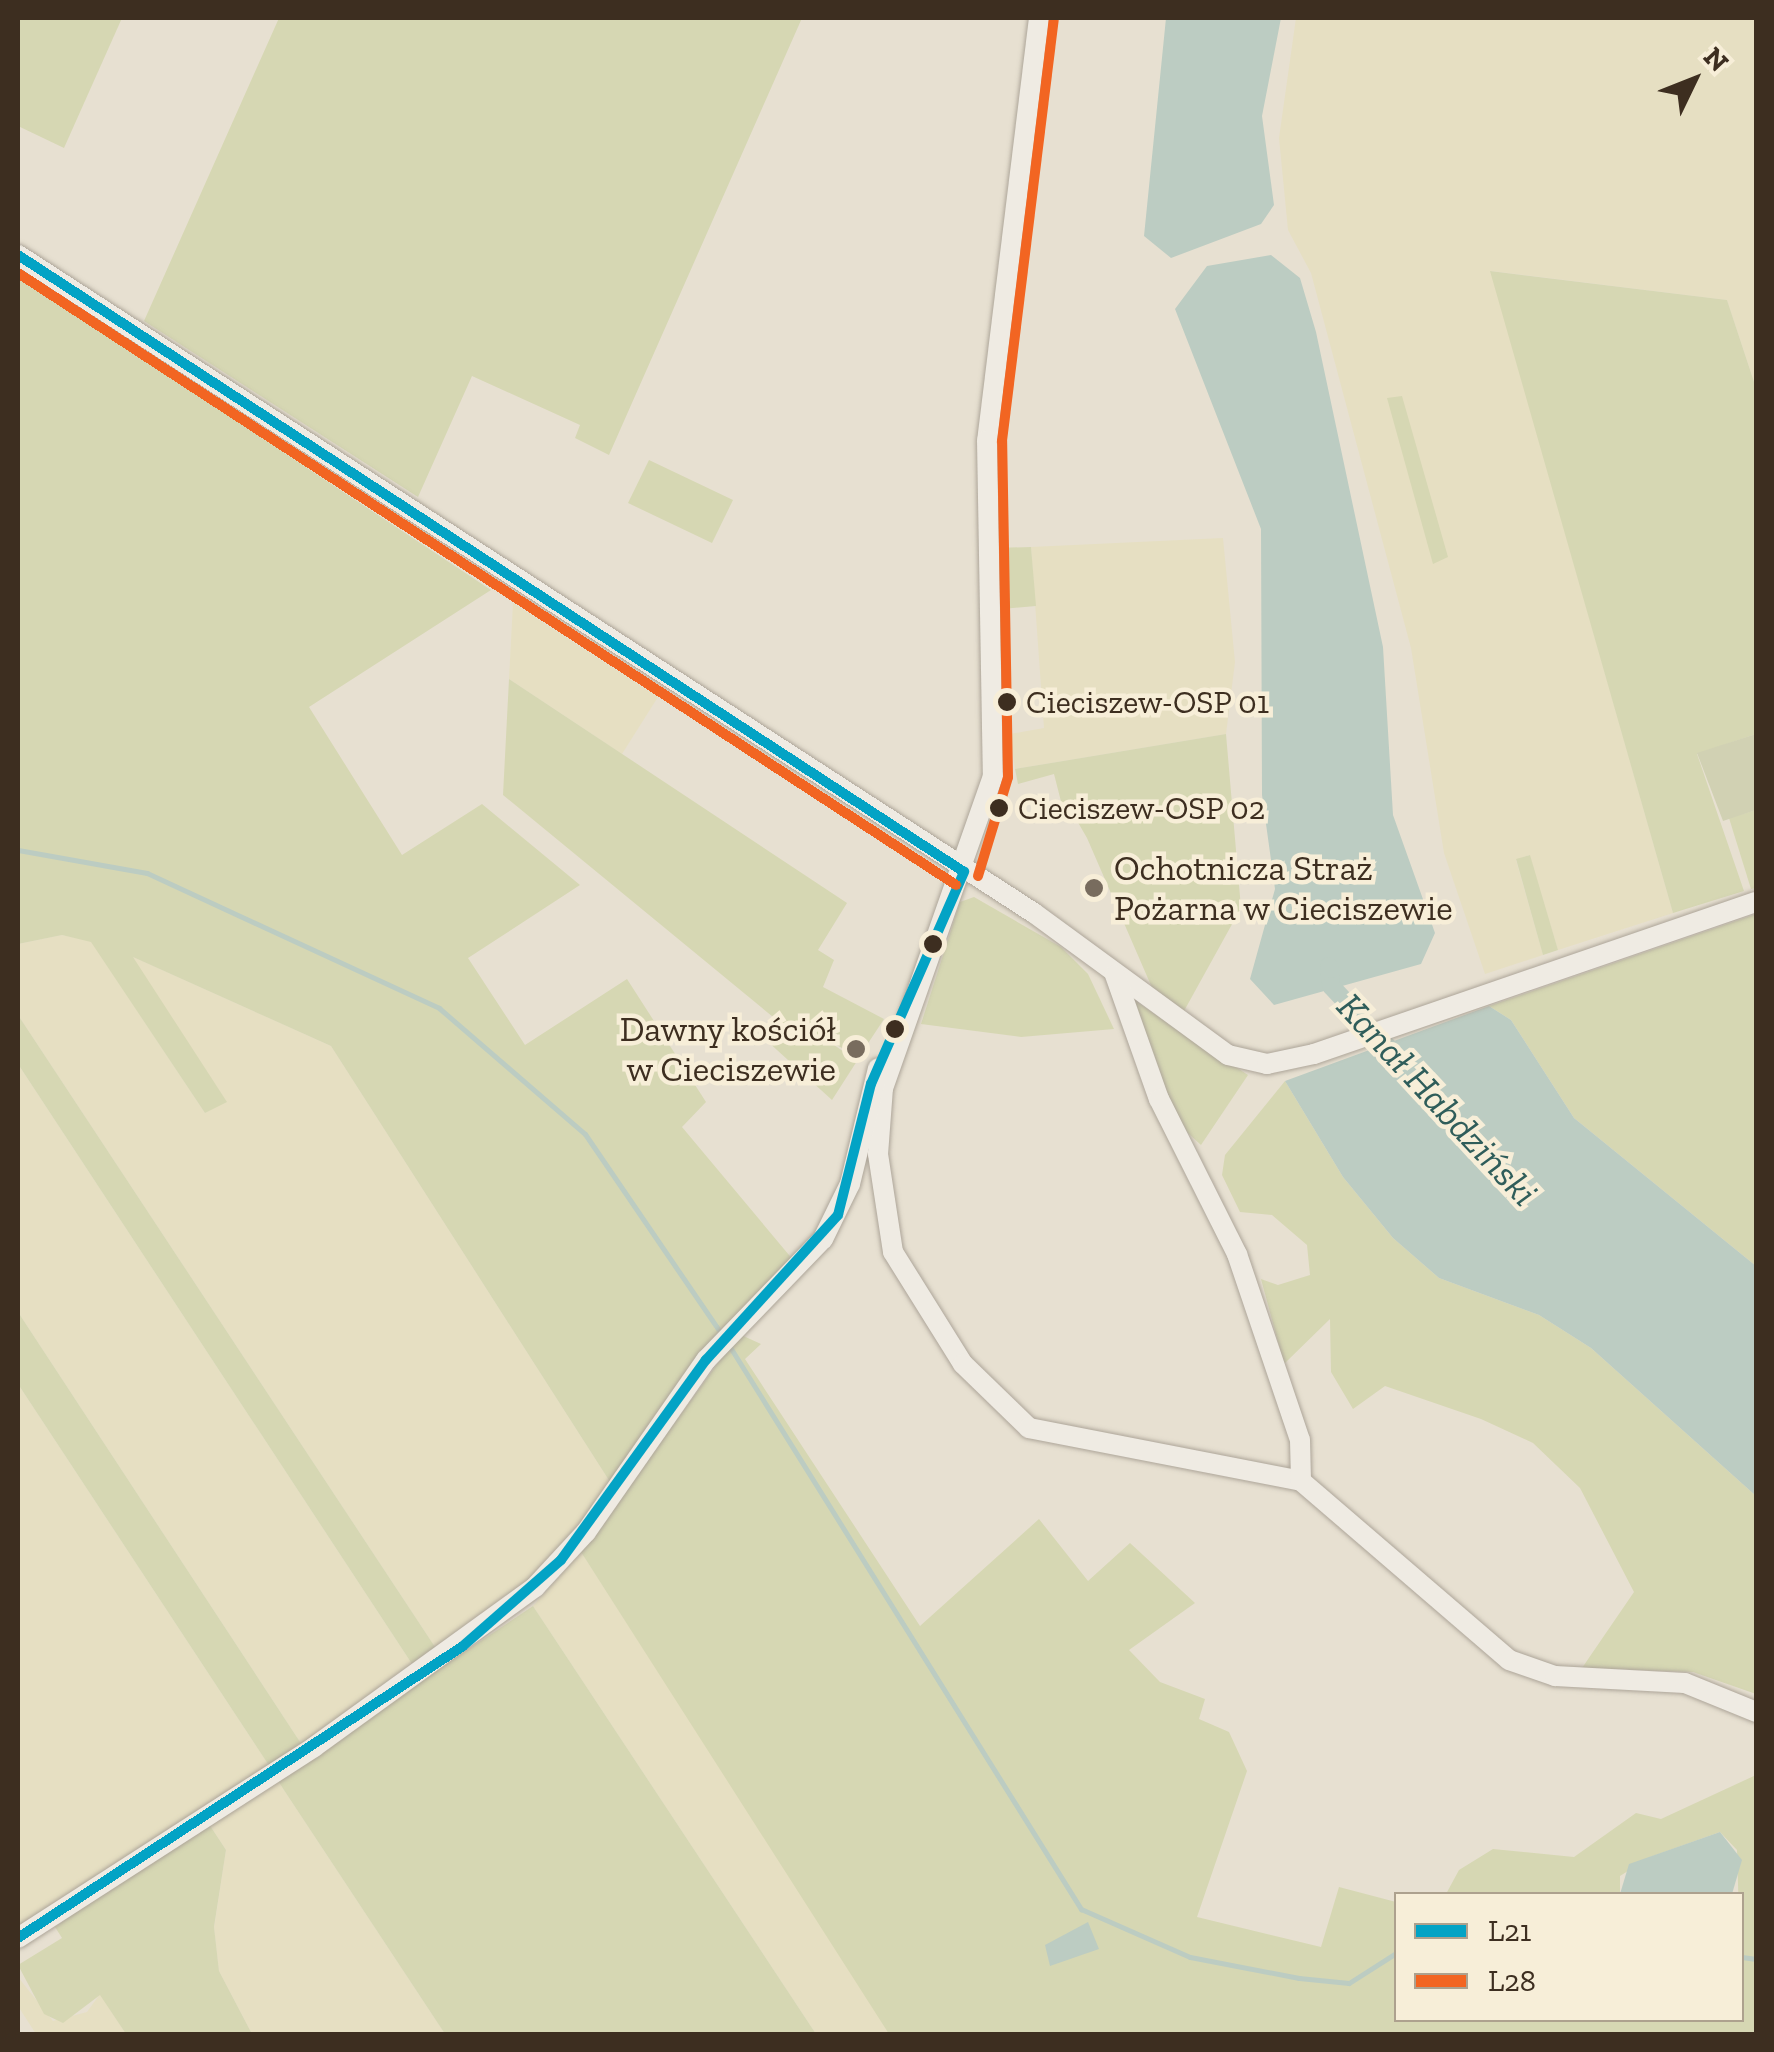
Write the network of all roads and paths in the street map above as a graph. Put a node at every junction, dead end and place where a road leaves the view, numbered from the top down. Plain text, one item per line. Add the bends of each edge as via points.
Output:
1 (1040, 18) edge
2 (18, 255) edge
3 (964, 872) junction
4 (1756, 902) edge
5 (1116, 974) junction
6 (892, 1051) junction
7 (1301, 1481) junction
8 (1756, 1712) edge
9 (18, 1938) edge

1 - 3 street via 986,460 994,776
2 - 3 street
3 - 5 street
3 - 6 street
4 - 5 street via 1314,1054 1266,1064 1228,1054
5 - 7 street via 1158,1099 1237,1254 1300,1440
6 - 7 street via 878,1154 888,1236 934,1324 987,1393 1050,1436
6 - 9 street via 871,1084 850,1184 824,1239 706,1360 586,1532 535,1587 314,1747
7 - 8 street via 1509,1660 1555,1676 1684,1684

